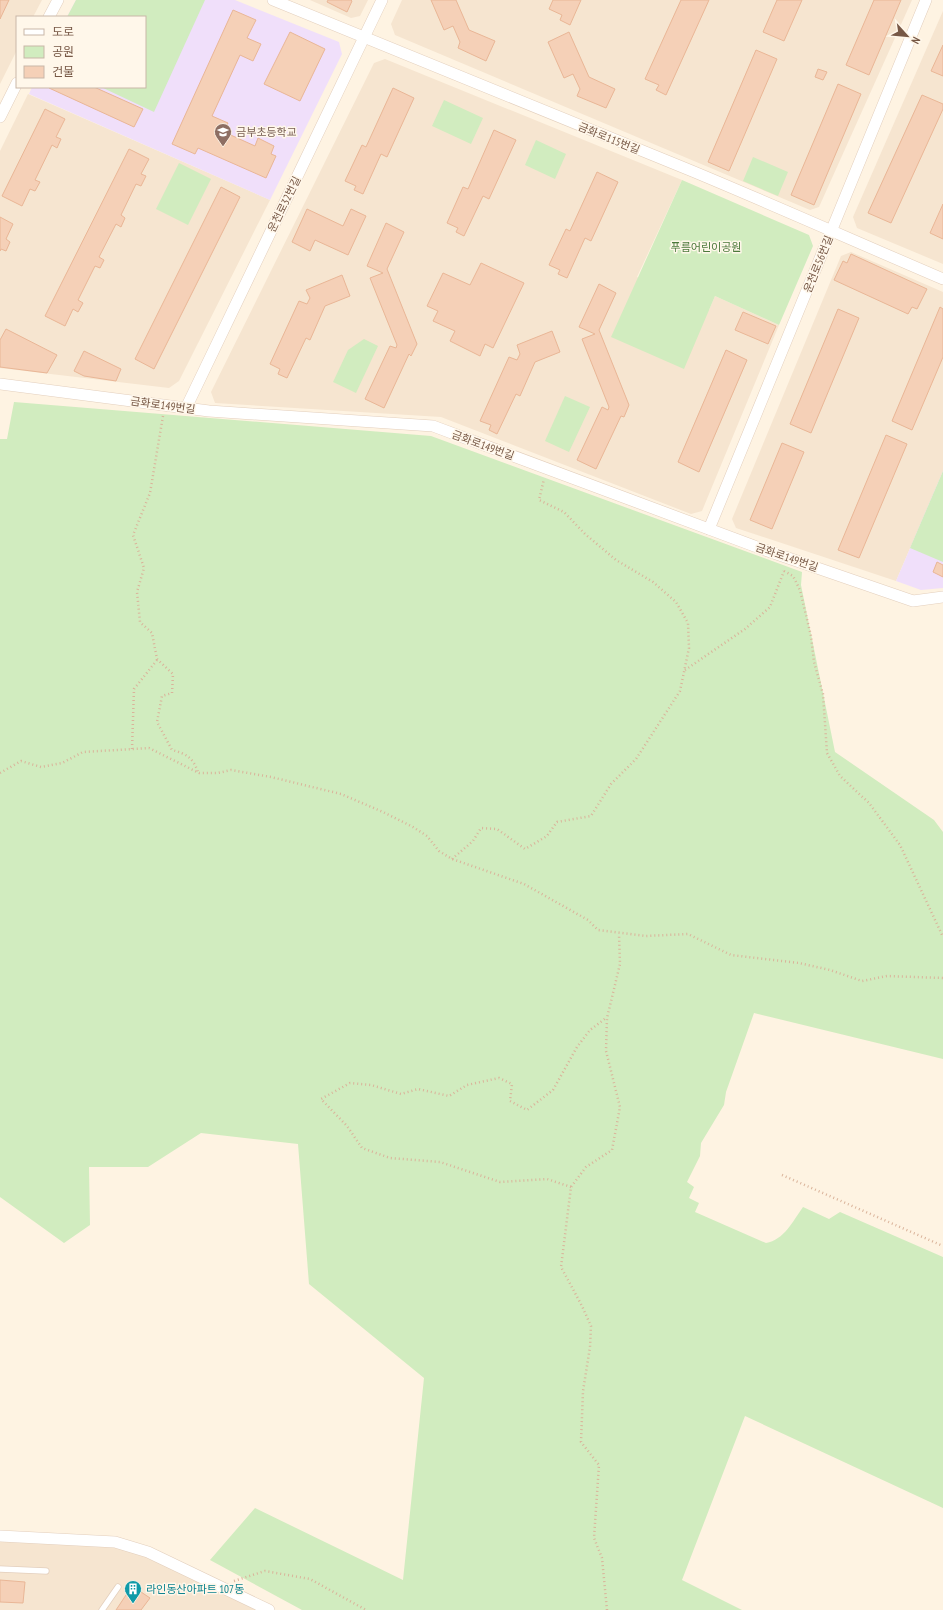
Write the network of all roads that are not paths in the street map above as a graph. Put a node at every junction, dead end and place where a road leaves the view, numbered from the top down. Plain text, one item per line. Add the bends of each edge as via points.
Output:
1 (58, 0) edge
2 (273, 0) edge
3 (382, 0) edge
4 (926, 0) edge
5 (50, 16) edge
6 (365, 36) junction
7 (16, 85) edge
8 (0, 117) edge
9 (831, 232) junction
10 (943, 278) edge
11 (0, 384) edge
12 (186, 408) junction
13 (709, 529) junction
14 (943, 597) edge
15 (0, 1536) edge
16 (0, 1569) edge
17 (46, 1571) dead end
18 (118, 1587) dead end
19 (102, 1610) edge
20 (268, 1610) edge

1 - 5 street
2 - 6 street, 금화로115번길
3 - 6 street, 운천로32번길
4 - 9 street, 운천로56번길
6 - 9 street, 금화로115번길
6 - 12 street, 운천로32번길
7 - 8 street
9 - 10 street, 금화로115번길
9 - 13 street, 운천로56번길
11 - 12 street, 금화로149번길
12 - 13 street, 금화로149번길 via 433,426
13 - 14 street, 금화로149번길 via 914,601
15 - 20 street via 116,1542 148,1552
16 - 17 lane
18 - 19 lane

